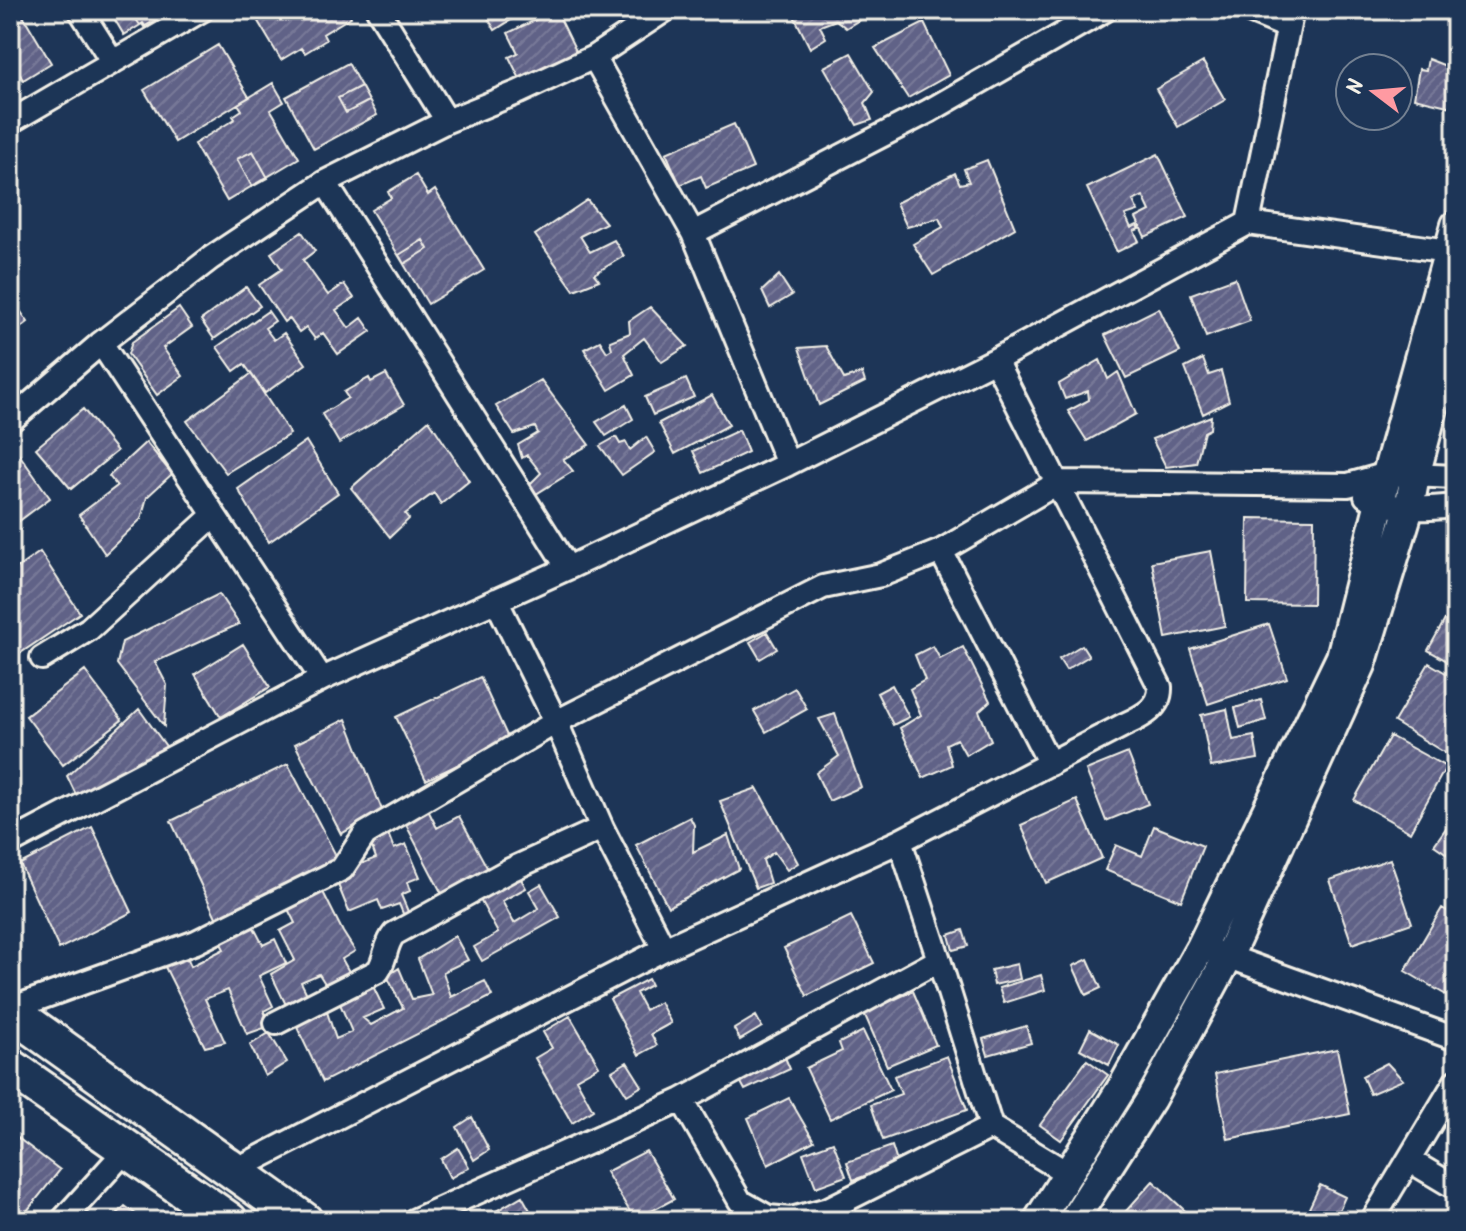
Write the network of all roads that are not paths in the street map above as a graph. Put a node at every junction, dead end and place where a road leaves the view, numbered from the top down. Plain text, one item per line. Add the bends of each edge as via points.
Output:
1 (80, 10) edge
2 (202, 10) edge
3 (378, 10) edge
4 (665, 10) edge
5 (1105, 10) edge
6 (1247, 10) edge
7 (1290, 18) edge
8 (594, 57) junction
9 (113, 62) junction
10 (447, 121) junction
11 (10, 122) edge
12 (325, 182) junction
13 (1248, 223) junction
14 (693, 233) junction
15 (1452, 238) edge
16 (1456, 321) edge
17 (101, 343) junction
18 (995, 360) junction
19 (10, 421) edge
20 (788, 464) junction
21 (1387, 474) junction
22 (1415, 476) junction
23 (1456, 477) edge
24 (1059, 482) junction
25 (1348, 485) junction
26 (1380, 504) junction
27 (1456, 506) edge
28 (1409, 508) junction
29 (214, 515) junction
30 (941, 551) junction
31 (568, 568) junction
32 (496, 600) junction
33 (42, 658) dead end
34 (322, 679) junction
35 (556, 722) junction
36 (1050, 764) junction
37 (602, 828) junction
38 (900, 841) junction
39 (10, 843) edge
40 (1201, 947) junction
41 (664, 949) junction
42 (1229, 955) junction
43 (939, 960) junction
44 (10, 1010) edge
45 (276, 1023) dead end
46 (1456, 1039) edge
47 (10, 1067) edge
48 (1456, 1081) edge
49 (682, 1100) junction
50 (991, 1127) junction
51 (127, 1149) junction
52 (1409, 1160) junction
53 (235, 1170) junction
54 (1067, 1173) junction
55 (1456, 1188) edge
56 (62, 1221) edge
57 (229, 1221) edge
58 (304, 1221) edge
59 (413, 1221) edge
60 (1038, 1221) edge
61 (1073, 1221) edge
62 (1372, 1221) edge

1 - 9 street
2 - 9 street
3 - 10 street
4 - 8 street
5 - 14 street via 929,111
6 - 7 street
7 - 13 street
8 - 10 street
8 - 14 street
9 - 11 street
10 - 12 street
12 - 17 street via 211,258
12 - 31 street
13 - 15 street
13 - 18 street
14 - 20 street
15 - 21 street
16 - 22 street
17 - 19 street
17 - 29 street
18 - 20 street
18 - 24 street
20 - 31 street
21 - 22 street
21 - 25 street
21 - 26 street
22 - 23 street
22 - 28 street
24 - 25 street
24 - 30 street
24 - 36 street via 1160,695 1146,713
25 - 26 street
26 - 28 street
26 - 40 street via 1341,657
27 - 28 street
28 - 42 street via 1361,665
29 - 33 street via 89,629
29 - 34 street
30 - 35 street via 881,575 823,587
30 - 36 street
31 - 32 street
32 - 34 street
32 - 35 street
34 - 39 street
35 - 37 street
35 - 44 street via 365,834 342,869 196,942
36 - 38 street
37 - 41 street
37 - 45 street via 510,870 394,934 378,971
38 - 41 street
38 - 43 street
40 - 42 street
40 - 54 street
41 - 53 street
42 - 46 street
42 - 61 street via 1151,1099
43 - 49 street
43 - 50 street
44 - 53 main road
47 - 51 main road
48 - 52 street
49 - 50 street via 740,1201 768,1217 791,1219 828,1209
49 - 59 street
50 - 54 street
51 - 56 street
51 - 57 main road
52 - 55 street
52 - 62 street
53 - 58 main road
54 - 60 street

